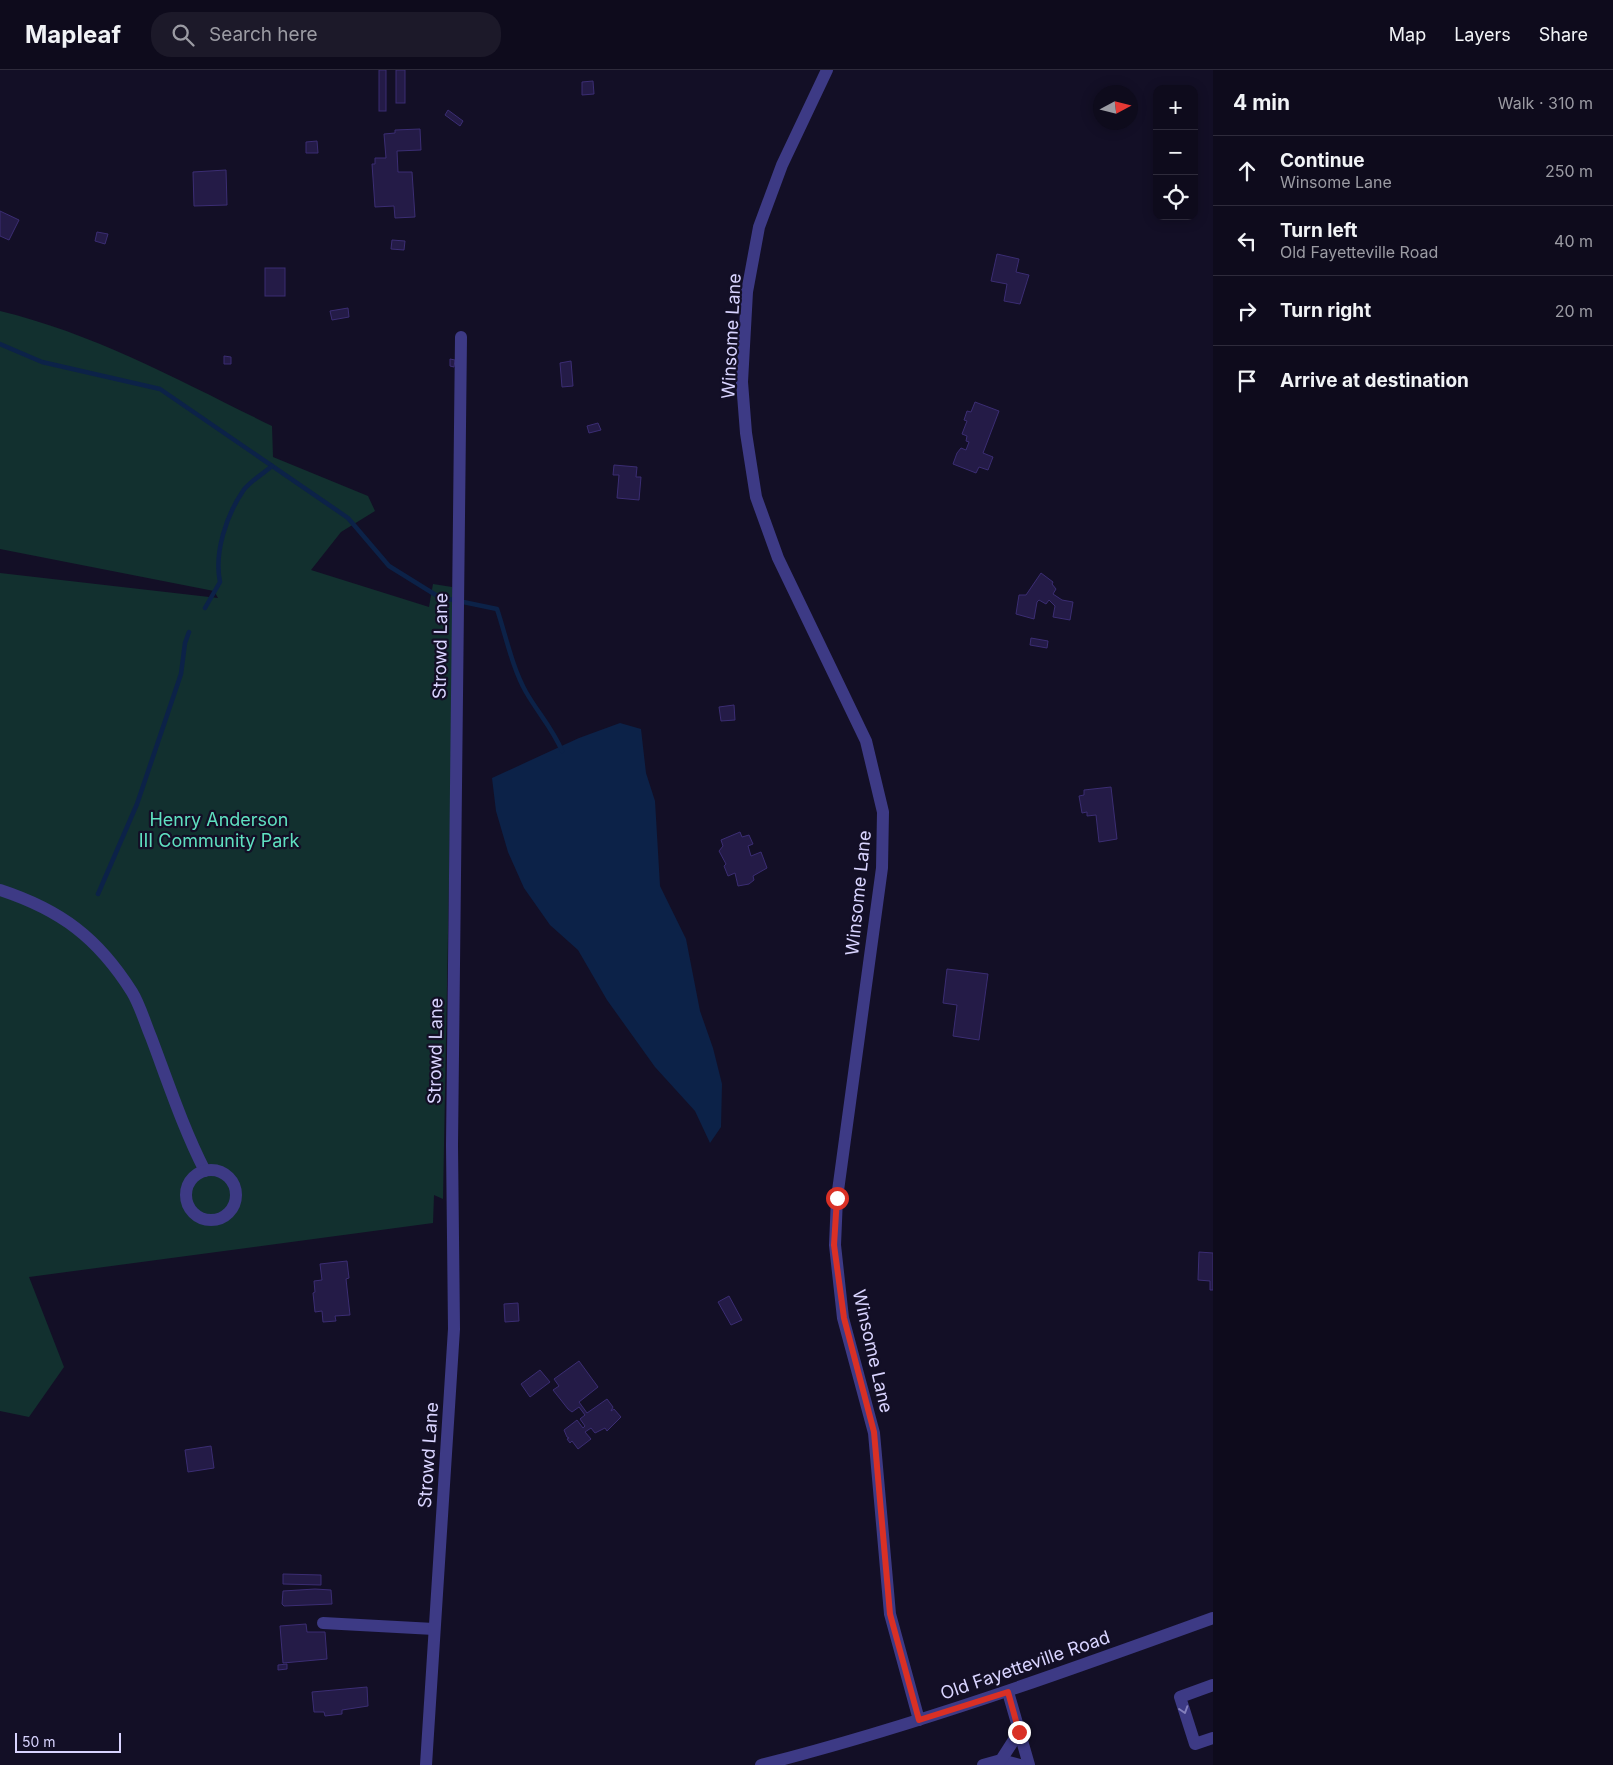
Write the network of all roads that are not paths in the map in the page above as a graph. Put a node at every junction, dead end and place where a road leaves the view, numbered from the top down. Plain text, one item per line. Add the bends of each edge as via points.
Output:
1 (827, 70) edge
2 (461, 337) dead end
3 (0, 890) edge
4 (204, 1171) dead end
5 (1213, 1618) edge
6 (322, 1623) dead end
7 (434, 1629) junction
8 (1213, 1685) edge
9 (1008, 1692) junction
10 (919, 1720) junction
11 (1019, 1732) junction
12 (1213, 1738) edge
13 (1002, 1760) junction
14 (426, 1765) edge
15 (761, 1765) edge
16 (983, 1765) edge
17 (1020, 1765) edge
18 (1029, 1765) edge

1 - 10 street, Winsome Lane via 782,165 760,227 747,292 742,382 756,497 778,558 866,741 883,812 882,868 837,1198 834,1245 844,1318 874,1432 890,1614
2 - 7 street, Strowd Lane via 452,1145 454,1329
3 - 4 street via 20,896 77,927 100,948 133,993
5 - 9 street, Old Fayetteville Road
6 - 7 street
7 - 14 street, Strowd Lane
8 -> 12 street via 1180,1697 1195,1744
9 - 10 street, Old Fayetteville Road
9 - 11 street
10 - 15 street, Old Fayetteville Road
11 - 13 street
11 - 18 street
13 - 16 street
13 - 17 street

